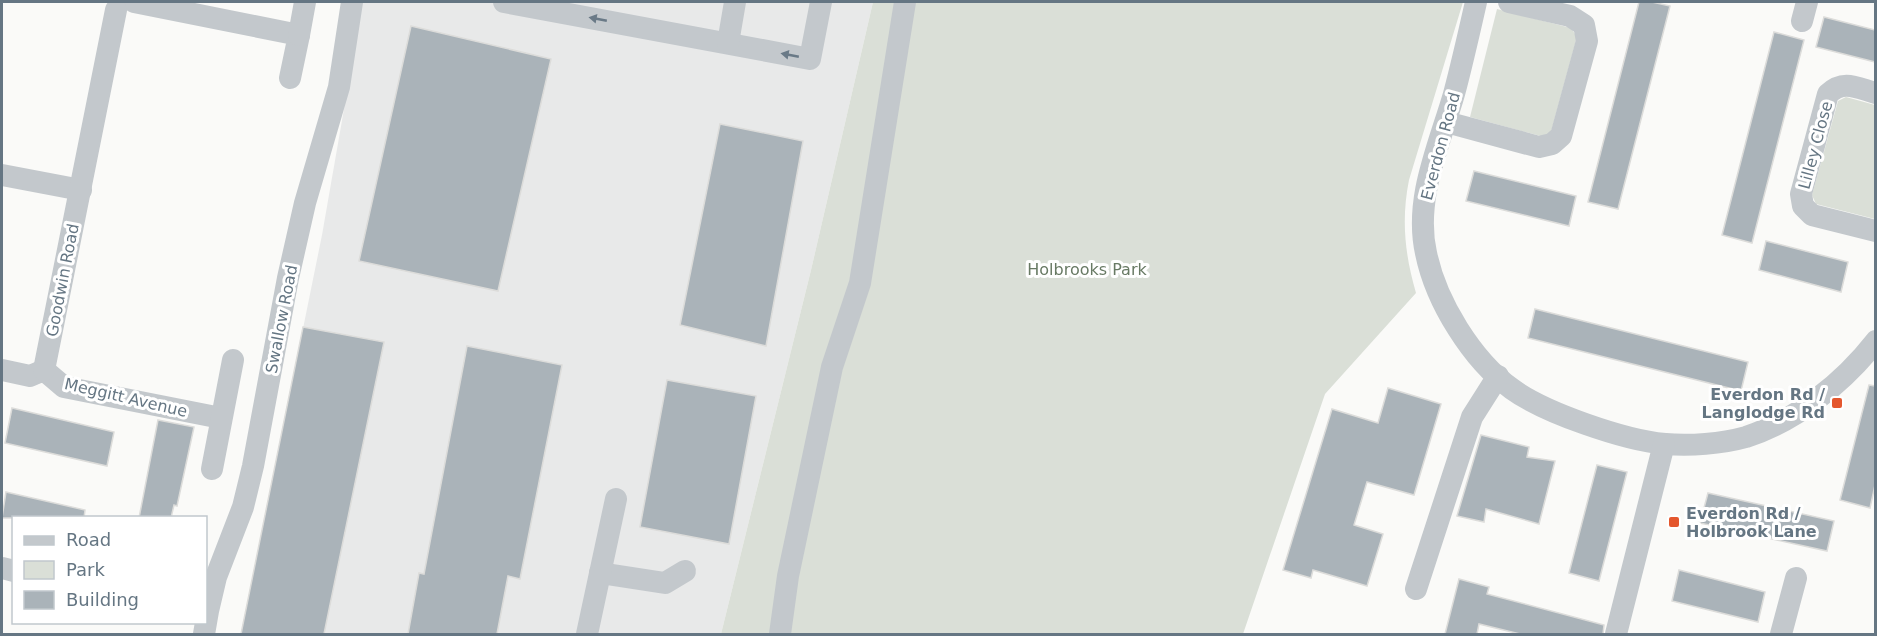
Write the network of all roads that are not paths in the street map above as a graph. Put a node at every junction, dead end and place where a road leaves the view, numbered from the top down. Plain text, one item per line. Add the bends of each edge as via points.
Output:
1 (305, 2) edge
2 (352, 2) edge
3 (504, 2) edge
4 (735, 2) edge
5 (821, 2) edge
6 (905, 2) edge
7 (1476, 2) edge
8 (1509, 2) edge
9 (124, 4) edge
10 (298, 35) junction
11 (728, 44) junction
12 (290, 78) dead end
13 (1875, 93) edge
14 (1446, 122) junction
15 (2, 176) edge
16 (81, 190) junction
17 (1875, 231) edge
18 (1875, 340) edge
19 (233, 360) dead end
20 (2, 370) edge
21 (44, 370) junction
22 (1498, 376) junction
23 (221, 418) junction
24 (1664, 444) junction
25 (212, 469) dead end
26 (616, 499) dead end
27 (685, 572) dead end
28 (600, 573) junction
29 (1796, 578) dead end
30 (1416, 589) dead end
31 (207, 611) edge
32 (587, 634) edge
33 (780, 634) edge
34 (1616, 634) edge
35 (1781, 634) edge

1 - 10 street
2 - 31 street, Swallow Road via 339,87 305,203 253,466
11 -> 3 street
4 - 11 street
5 -> 11 street via 810,59
6 - 33 street via 860,283 832,367 788,576
7 - 14 street, Everdon Road
8 - 14 street via 1570,16 1584,25 1587,41 1561,136 1552,144 1539,147
9 - 10 street
9 - 16 street, Goodwin Road
10 - 12 street
13 - 17 street, Lilley Close via 1847,85 1828,94 1801,194 1803,206 1812,214
14 - 22 street, Everdon Road via 1425,191 1422,228 1426,256 1457,328
15 - 16 street
16 - 21 street, Goodwin Road
18 - 24 street, Everdon Road via 1846,374 1813,403 1777,423 1746,437 1704,444
19 - 23 street
20 - 21 street, Meggitt Avenue via 30,376
21 - 23 street, Meggitt Avenue via 64,387
22 - 24 street, Everdon Road via 1549,411
22 - 30 street via 1472,417
23 - 25 street
24 - 34 street
26 - 28 street
27 - 28 street via 665,583
28 - 32 street
29 - 35 street

